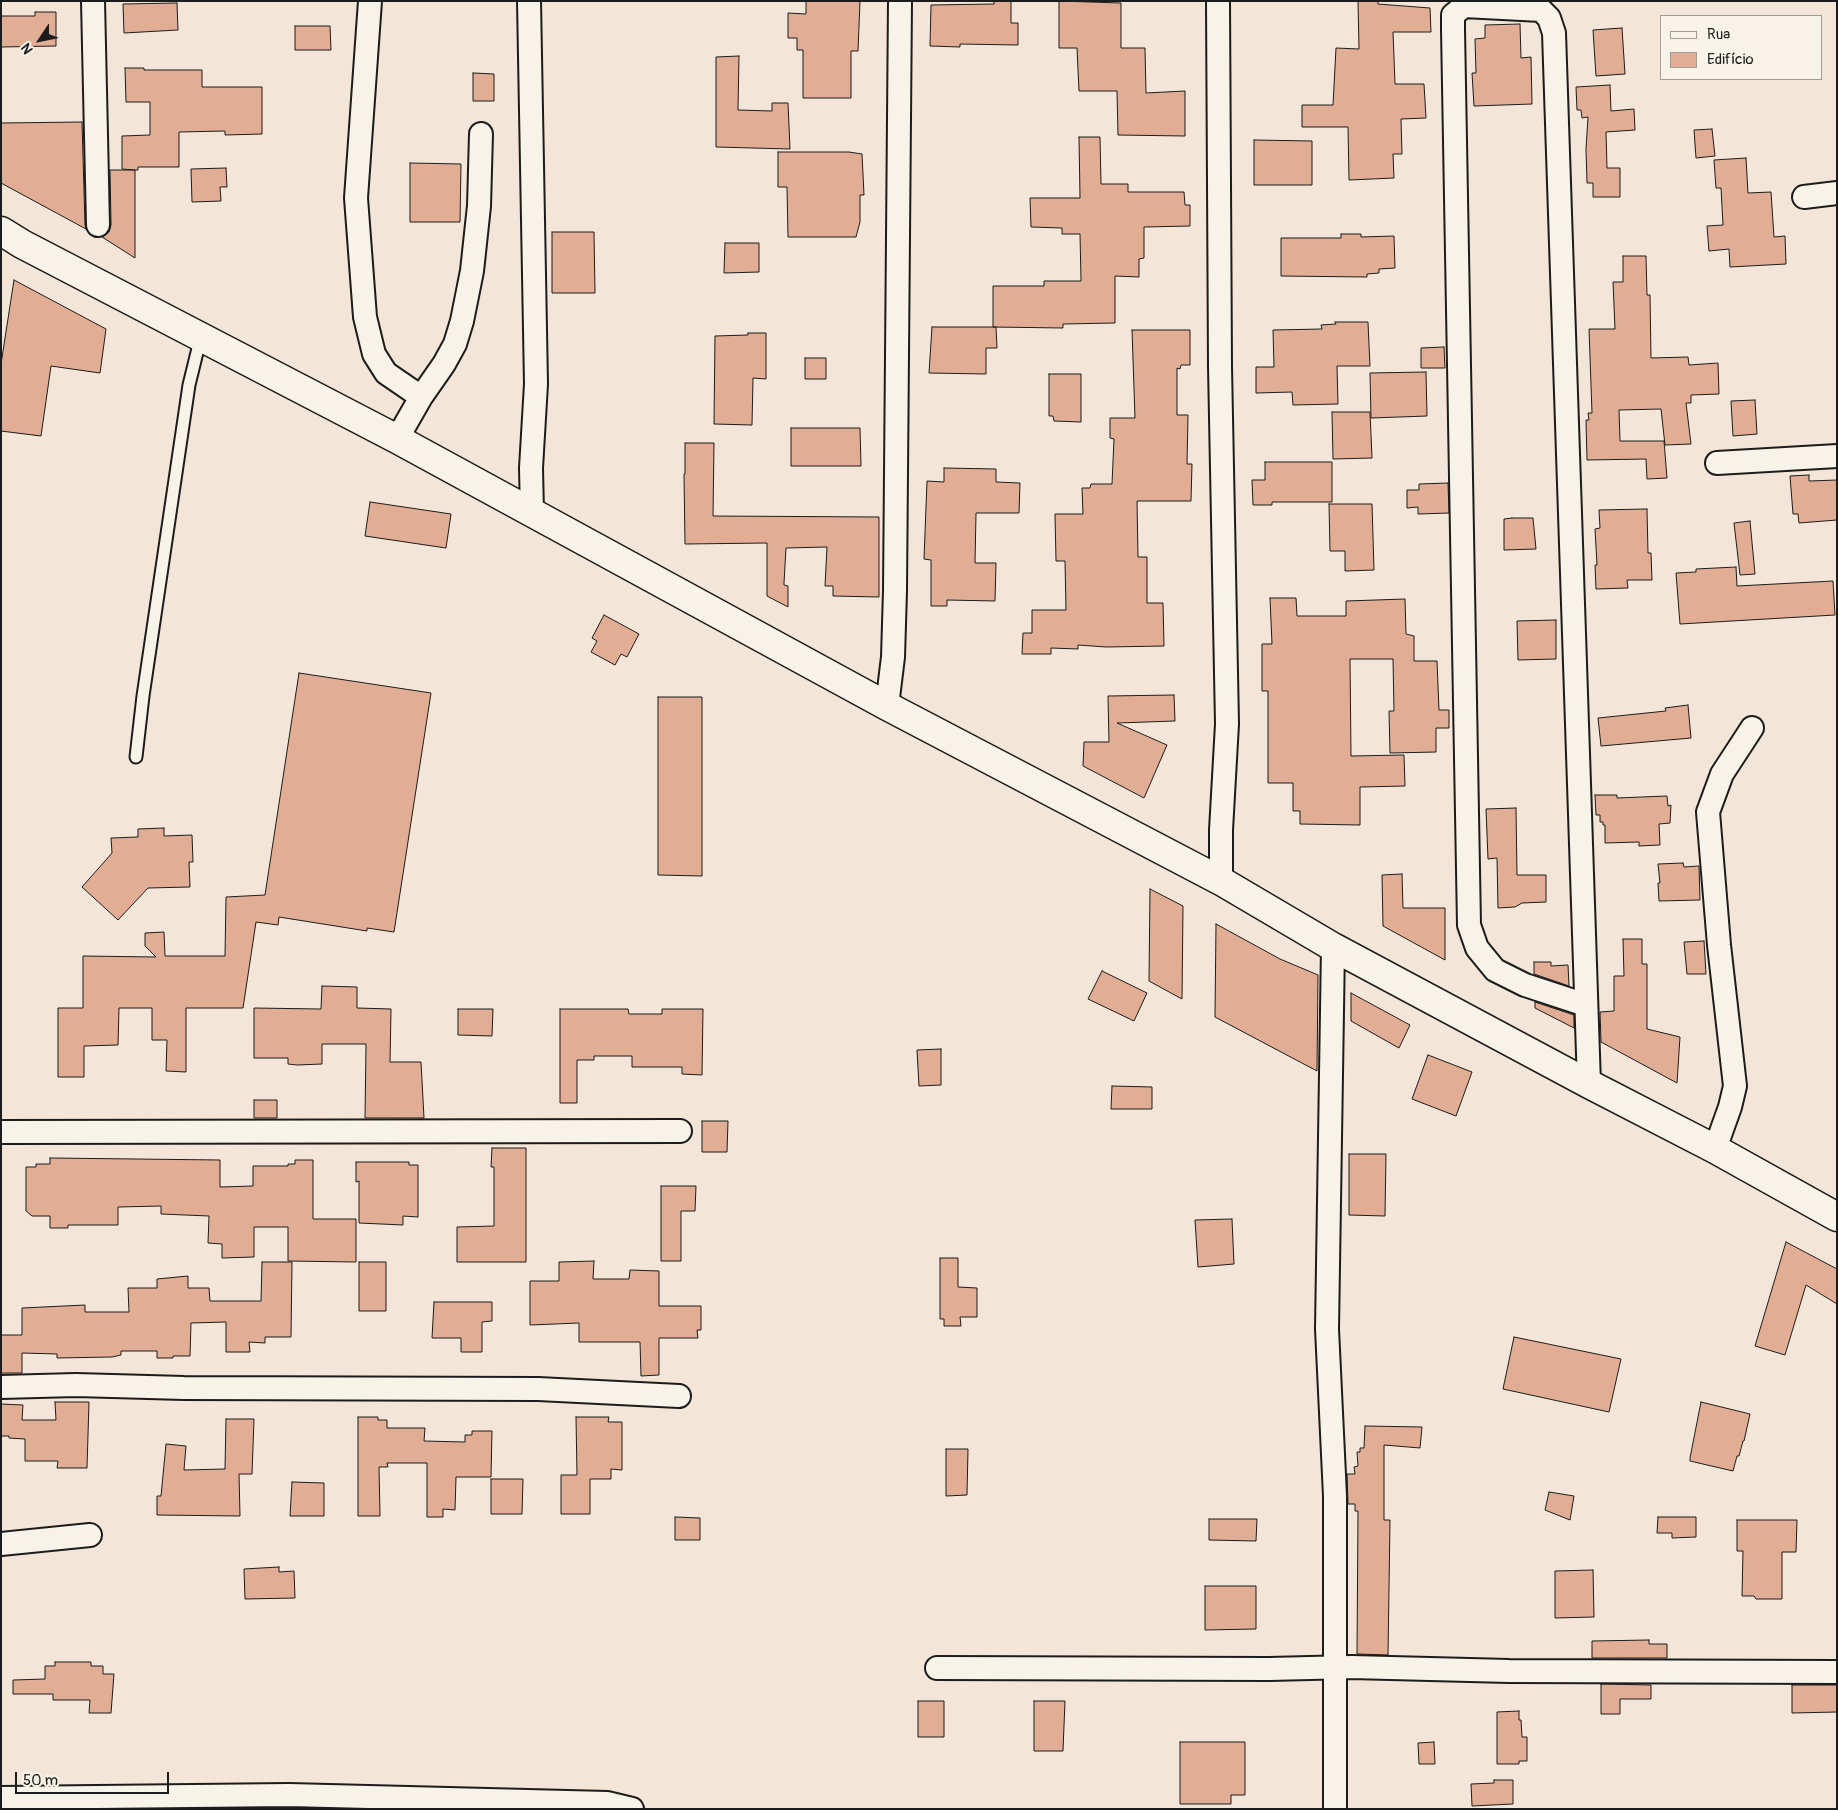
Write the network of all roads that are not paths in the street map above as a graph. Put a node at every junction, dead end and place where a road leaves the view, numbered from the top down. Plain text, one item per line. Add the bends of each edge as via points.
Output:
1 (93, 1) edge
2 (370, 1) edge
3 (529, 1) edge
4 (900, 1) edge
5 (1218, 1) edge
6 (481, 134) dead end
7 (1837, 193) edge
8 (1804, 197) dead end
9 (98, 225) dead end
10 (1, 232) edge
11 (201, 336) junction
12 (421, 397) junction
13 (397, 439) junction
14 (1837, 456) edge
15 (1717, 463) dead end
16 (532, 513) junction
17 (887, 706) junction
18 (1752, 728) dead end
19 (136, 757) dead end
20 (1221, 881) junction
21 (1333, 947) junction
22 (1586, 1005) junction
23 (1589, 1084) junction
24 (1, 1132) edge
25 (680, 1132) dead end
26 (1714, 1149) junction
27 (1837, 1217) edge
28 (1, 1387) edge
29 (678, 1396) dead end
30 (90, 1535) dead end
31 (1, 1544) edge
32 (1334, 1667) junction
33 (937, 1668) dead end
34 (1837, 1672) edge
35 (1, 1798) edge
36 (289, 1802) edge
37 (632, 1809) edge
38 (1335, 1809) edge

1 - 9 street
2 - 12 street via 356,198 365,317 374,354 386,373
3 - 16 street via 536,384
4 - 17 street via 895,590 893,657
5 - 20 street via 1220,366 1227,724
6 - 12 street via 478,215 462,321 444,364
7 - 8 street
10 - 11 street
11 - 13 street
11 - 19 lane via 189,385
12 - 13 street
13 - 16 street
14 - 15 street
16 - 17 street
17 - 20 street
18 - 26 street via 1722,774 1708,812 1735,1086
20 - 21 street
21 - 23 street
21 - 32 street via 1327,1329 1335,1496
22 - 22 street via 1554,33 1549,18 1541,10 1464,6 1454,15 1453,29 1469,926 1477,948 1495,970 1525,985
22 - 23 street
23 - 26 street
24 - 25 street
26 - 27 street
28 - 29 street via 538,1389
30 - 31 street
32 - 33 street
32 - 34 street
32 - 38 street
35 - 36 street
36 - 37 street via 607,1803

